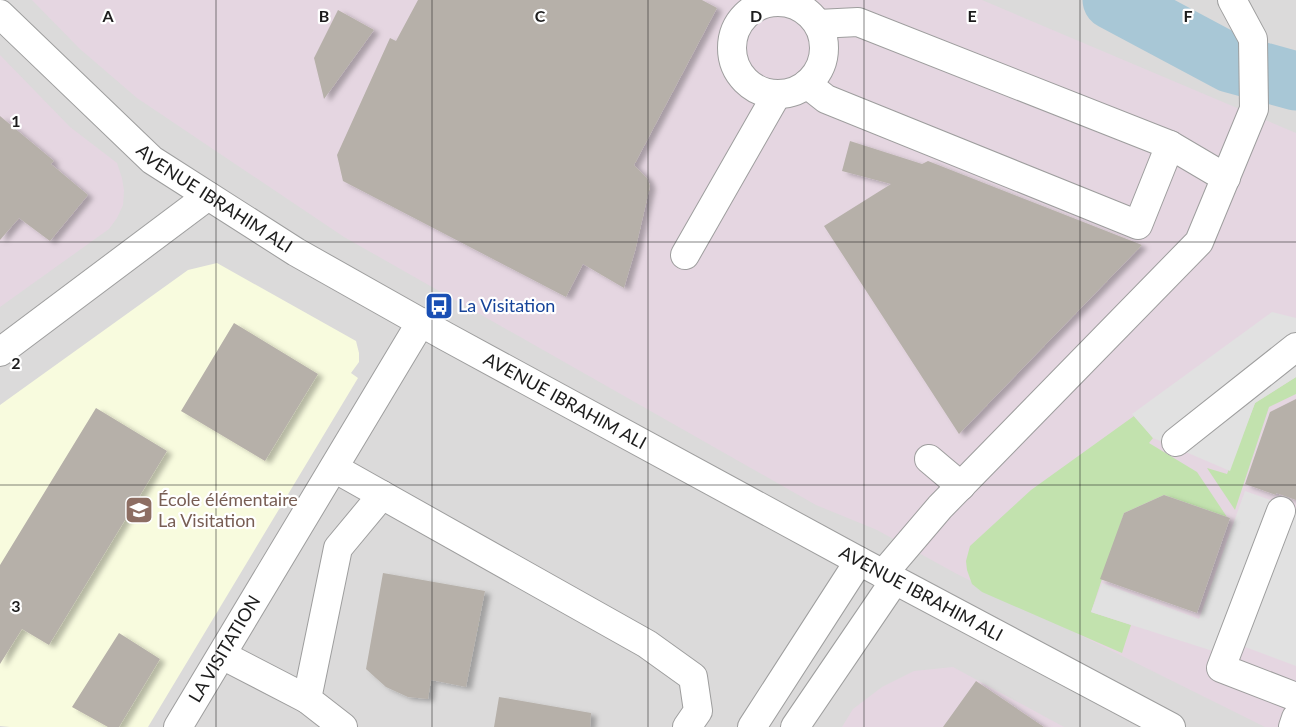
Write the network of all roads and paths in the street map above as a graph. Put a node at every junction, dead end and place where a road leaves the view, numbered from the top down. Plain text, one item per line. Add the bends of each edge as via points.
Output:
1 (1232, 0) edge
2 (0, 14) edge
3 (818, 24) junction
4 (807, 84) junction
5 (777, 94) junction
6 (1170, 145) junction
7 (1226, 178) junction
8 (208, 196) junction
9 (685, 255) dead end
10 (421, 322) junction
11 (1296, 347) edge
12 (0, 352) edge
13 (1176, 442) dead end
14 (929, 459) dead end
15 (334, 468) junction
16 (961, 486) junction
17 (382, 495) junction
18 (1281, 511) dead end
19 (859, 561) junction
20 (889, 577) junction
21 (222, 655) junction
22 (1296, 697) edge
23 (307, 699) junction
24 (1296, 718) edge
25 (178, 727) edge
26 (343, 727) edge
27 (687, 727) edge
28 (752, 727) edge
29 (796, 727) edge
30 (1171, 727) edge
31 (1293, 727) edge

1 - 7 street via 1253,39 1254,109
2 - 8 street, AVENUE IBRAHIM ALI via 152,160
3 - 4 street via 824,49 822,62
3 - 5 street via 794,4 777,1 762,4 748,12 738,24 732,39 732,56 737,71 747,83 761,91
3 - 6 street via 858,22
4 - 5 street via 792,92
4 - 6 street via 826,99 1138,225
5 - 9 street
6 - 7 street
7 - 16 street via 1199,242
8 - 10 street, AVENUE IBRAHIM ALI via 296,252
8 - 12 street
10 - 15 street, LA VISITATION
10 - 19 street, AVENUE IBRAHIM ALI
11 - 13 street
14 - 16 street
15 - 17 street
15 - 21 street, LA VISITATION
16 - 20 street via 940,507
17 - 23 street via 338,548
17 - 27 street via 647,644 693,677 698,711
18 - 22 street via 1221,668
19 - 20 street, AVENUE IBRAHIM ALI
19 - 28 street
20 - 29 street
20 - 30 street, AVENUE IBRAHIM ALI
21 - 23 street
21 - 25 street, LA VISITATION
23 - 26 street
24 - 31 street

